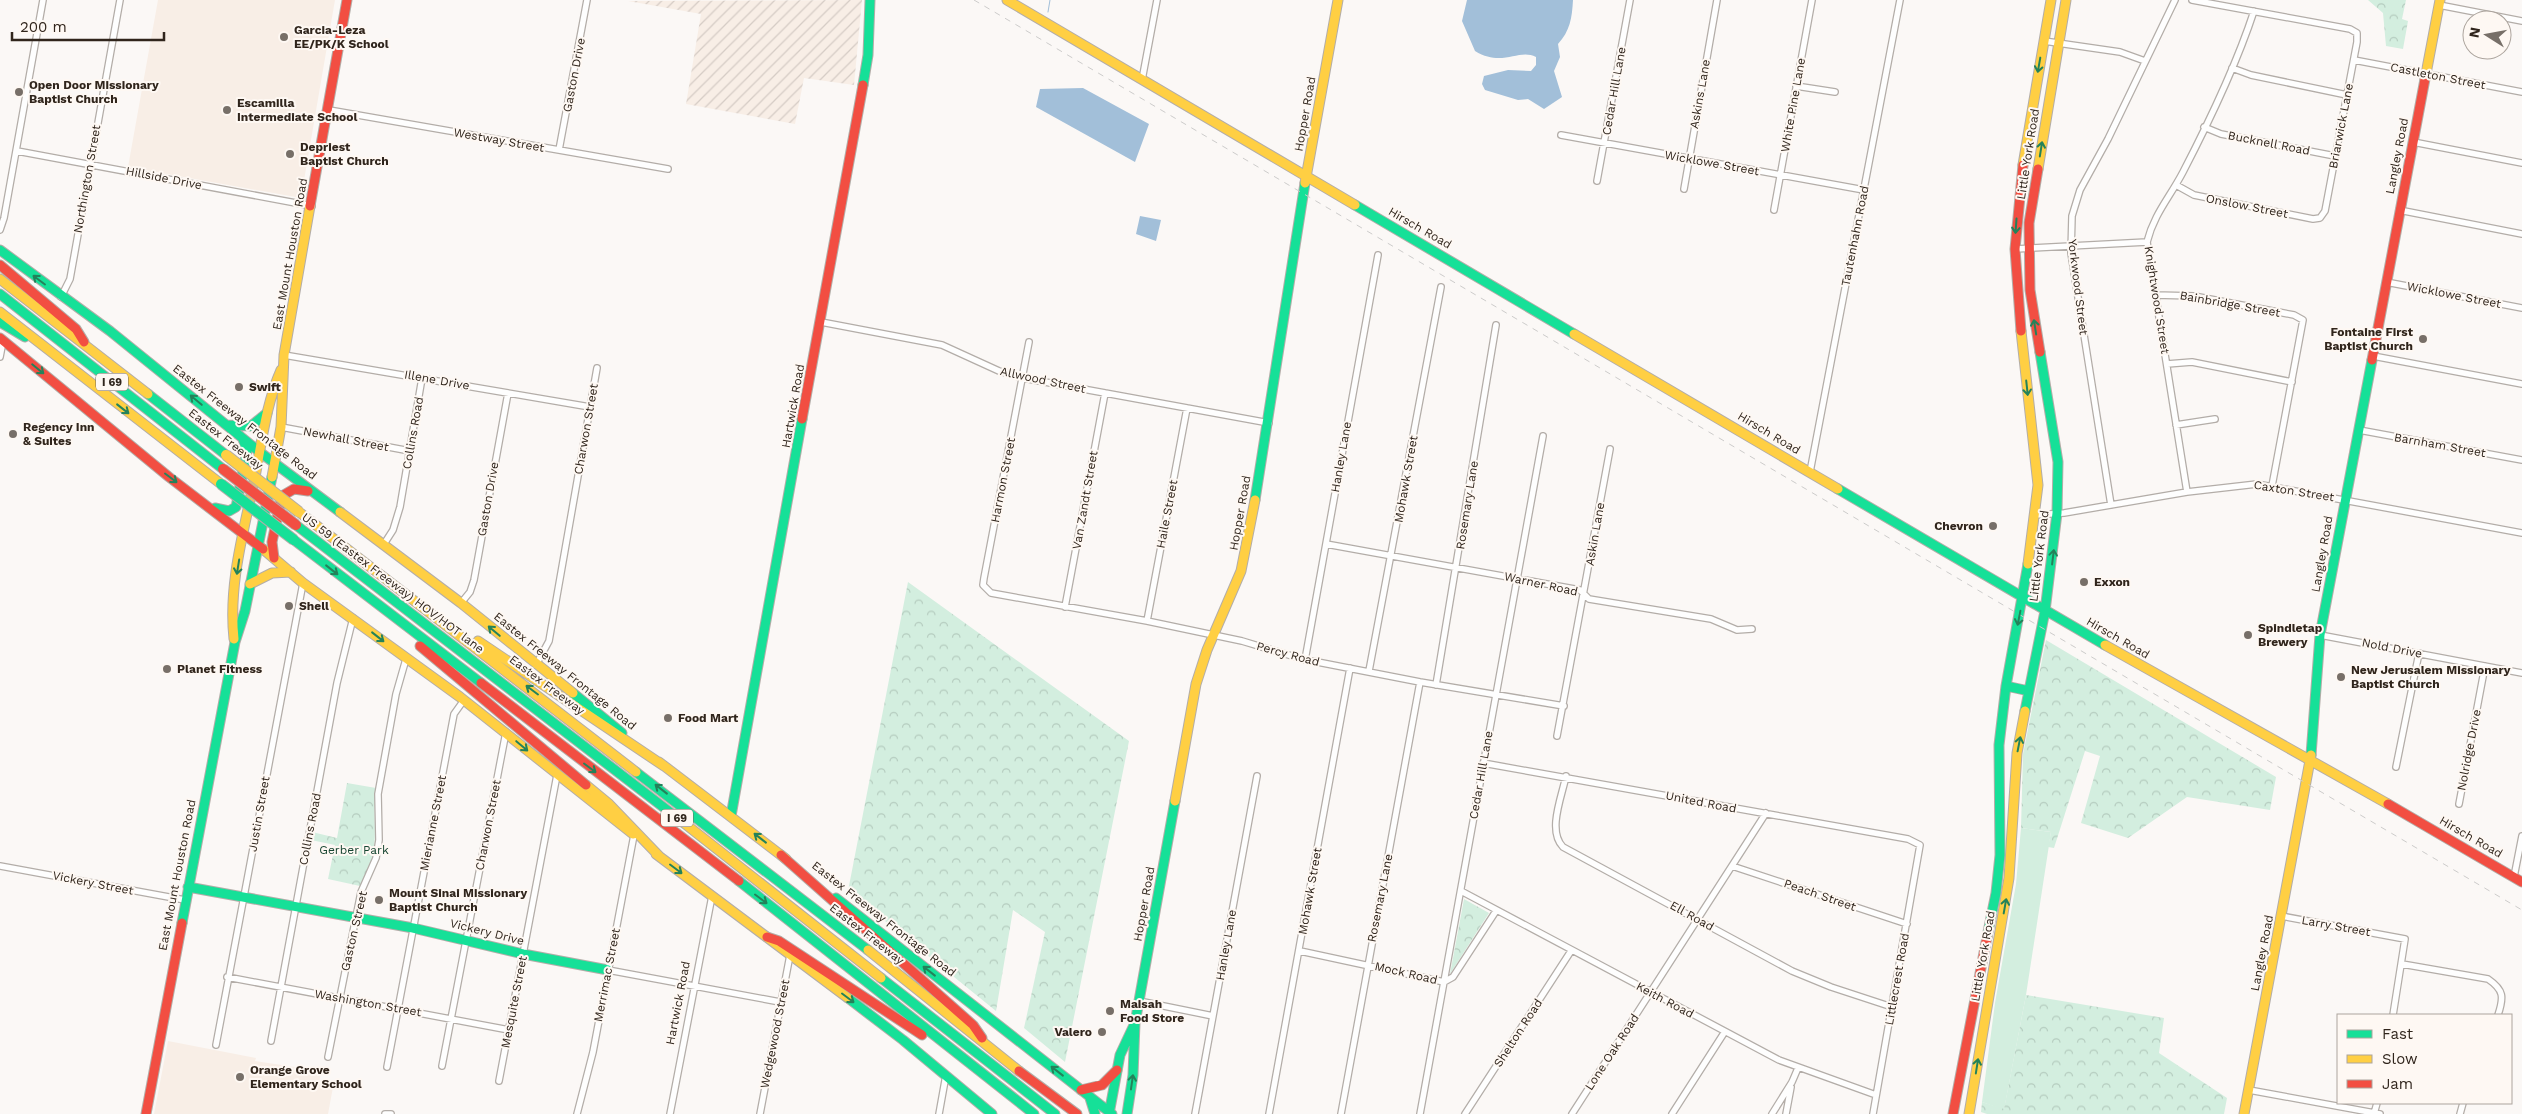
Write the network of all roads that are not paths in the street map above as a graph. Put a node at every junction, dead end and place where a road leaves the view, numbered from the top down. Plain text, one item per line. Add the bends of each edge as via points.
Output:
1 (43, 0) edge
2 (120, 0) edge
3 (347, 0) edge
4 (587, 0) edge
5 (870, 0) edge
6 (1157, 0) edge
7 (1338, 0) edge
8 (1630, 0) edge
9 (1717, 0) edge
10 (1812, 0) edge
11 (1900, 0) edge
12 (2051, 0) edge
13 (2066, 0) edge
14 (2175, 0) edge
15 (2192, 0) edge
16 (1010, 1) edge
17 (2440, 2) edge
18 (2254, 11) junction
19 (2522, 21) edge
20 (2044, 41) junction
21 (2059, 44) junction
22 (2354, 60) junction
23 (2145, 61) junction
24 (2232, 68) junction
25 (2426, 74) junction
26 (1142, 80) junction
27 (1796, 86) junction
28 (1835, 92) dead end
29 (2522, 92) edge
30 (2347, 95) junction
31 (329, 110) junction
32 (2028, 126) junction
33 (2204, 127) junction
34 (2044, 129) junction
35 (1561, 135) dead end
36 (2413, 142) junction
37 (1605, 143) junction
38 (559, 150) junction
39 (16, 151) junction
40 (2335, 156) junction
41 (1689, 159) junction
42 (90, 163) junction
43 (2522, 163) edge
44 (668, 170) dead end
45 (1306, 175) junction
46 (1780, 175) junction
47 (2021, 176) junction
48 (2036, 179) junction
49 (1597, 181) dead end
50 (2176, 185) junction
51 (1684, 189) dead end
52 (1864, 190) junction
53 (312, 206) junction
54 (1774, 210) dead end
55 (2399, 210) junction
56 (2320, 218) joint
57 (0, 230) edge
58 (2522, 234) edge
59 (2147, 242) junction
60 (2071, 245) junction
61 (2028, 247) junction
62 (2015, 249) junction
63 (0, 250) edge
64 (1378, 255) dead end
65 (0, 265) edge
66 (0, 279) edge
67 (2386, 282) junction
68 (1440, 287) dead end
69 (0, 294) edge
70 (2155, 295) junction
71 (61, 296) junction
72 (2522, 308) edge
73 (0, 312) edge
74 (0, 322) edge
75 (821, 322) junction
76 (1496, 325) dead end
77 (2, 340) edge
78 (39, 342) junction
79 (1029, 342) dead end
80 (89, 349) junction
81 (284, 354) junction
82 (2373, 356) junction
83 (0, 357) edge
84 (2167, 364) junction
85 (283, 365) junction
86 (596, 368) dead end
87 (422, 378) junction
88 (1022, 378) junction
89 (2292, 382) junction
90 (2522, 384) edge
91 (508, 393) junction
92 (1105, 393) junction
93 (590, 407) junction
94 (1187, 408) junction
95 (267, 414) junction
96 (2215, 419) dead end
97 (1269, 423) junction
98 (226, 424) junction
99 (2176, 425) junction
100 (281, 427) junction
101 (2358, 430) junction
102 (1544, 436) dead end
103 (243, 439) junction
104 (1610, 449) dead end
105 (410, 450) junction
106 (261, 453) junction
107 (2522, 460) edge
108 (275, 464) junction
109 (1810, 472) junction
110 (2272, 486) junction
111 (313, 492) junction
112 (2187, 492) junction
113 (2345, 499) junction
114 (206, 504) junction
115 (2111, 506) junction
116 (2057, 513) junction
117 (2035, 515) junction
118 (244, 532) junction
119 (2522, 533) edge
120 (258, 544) junction
121 (384, 544) junction
122 (1326, 544) junction
123 (1392, 556) junction
124 (274, 558) junction
125 (1457, 568) junction
126 (291, 572) junction
127 (1517, 578) junction
128 (303, 583) junction
129 (250, 584) junction
130 (1584, 594) junction
131 (1013, 598) joint
132 (2023, 598) junction
133 (232, 602) junction
134 (461, 603) junction
135 (246, 604) junction
136 (1066, 607) junction
137 (2045, 611) junction
138 (353, 618) junction
139 (399, 621) junction
140 (1147, 621) junction
141 (444, 622) junction
142 (1752, 629) dead end
143 (2320, 634) junction
144 (1211, 636) junction
145 (235, 642) junction
146 (2419, 653) junction
147 (406, 659) junction
148 (1305, 660) junction
149 (536, 665) junction
150 (2485, 666) junction
151 (1350, 668) junction
152 (1369, 671) junction
153 (2522, 673) edge
154 (1420, 682) junction
155 (1436, 685) junction
156 (2006, 686) junction
157 (2029, 692) junction
158 (1496, 694) junction
159 (464, 700) junction
160 (1564, 706) junction
161 (506, 732) junction
162 (1557, 736) dead end
163 (2310, 760) junction
164 (1484, 763) junction
165 (664, 766) junction
166 (2396, 767) dead end
167 (557, 775) junction
168 (1257, 776) dead end
169 (1566, 776) junction
170 (2459, 804) dead end
171 (1766, 814) junction
172 (731, 816) junction
173 (634, 835) junction
174 (2522, 836) edge
175 (1918, 844) joint
176 (781, 855) junction
177 (660, 857) junction
178 (0, 866) edge
179 (1732, 866) junction
180 (2518, 880) edge
181 (188, 887) junction
182 (1460, 891) junction
183 (712, 896) junction
184 (242, 897) junction
185 (185, 900) junction
186 (295, 907) junction
187 (1496, 911) junction
188 (2281, 916) junction
189 (356, 918) junction
190 (1698, 918) junction
191 (1907, 924) junction
192 (413, 928) junction
193 (767, 937) junction
194 (466, 939) junction
195 (1300, 951) junction
196 (1571, 951) junction
197 (523, 954) junction
198 (790, 955) junction
199 (1367, 964) junction
200 (2402, 964) junction
201 (608, 970) junction
202 (227, 977) junction
203 (1444, 982) junction
204 (694, 986) junction
205 (280, 987) junction
206 (1650, 992) junction
207 (340, 998) junction
208 (1139, 1001) junction
209 (780, 1002) junction
210 (1892, 1007) junction
211 (398, 1009) junction
212 (2393, 1014) edge
213 (2498, 1014) edge
214 (1213, 1016) junction
215 (451, 1019) junction
216 (1135, 1022) junction
217 (509, 1030) junction
218 (1724, 1033) junction
219 (271, 1041) dead end
220 (216, 1045) dead end
221 (988, 1047) junction
222 (328, 1057) dead end
223 (442, 1066) dead end
224 (387, 1067) dead end
225 (1798, 1068) junction
226 (1117, 1070) junction
227 (946, 1075) junction
228 (499, 1082) dead end
229 (1792, 1082) junction
230 (1081, 1090) junction
231 (2249, 1090) junction
232 (1005, 1091) junction
233 (1876, 1094) junction
234 (1090, 1097) junction
235 (1110, 1113) edge
236 (146, 1114) edge
237 (385, 1114) edge
238 (391, 1114) edge
239 (576, 1114) edge
240 (670, 1114) edge
241 (760, 1114) edge
242 (939, 1114) edge
243 (992, 1114) edge
244 (1034, 1114) edge
245 (1055, 1114) edge
246 (1077, 1114) edge
247 (1094, 1114) edge
248 (1127, 1114) edge
249 (1195, 1114) edge
250 (1269, 1114) edge
251 (1341, 1114) edge
252 (1420, 1114) edge
253 (1465, 1114) edge
254 (1572, 1114) edge
255 (1672, 1114) edge
256 (1772, 1114) edge
257 (1786, 1114) edge
258 (1873, 1114) edge
259 (1953, 1114) edge
260 (1969, 1114) edge
261 (2244, 1114) edge
262 (2376, 1114) edge

1 - 39 street
2 - 42 street, Northington Street
3 - 31 main road, East Mount Houston Road
4 - 38 street, Gaston Drive
5 - 75 main road, Hartwick Road via 868,55
6 - 26 street
7 - 45 main road, Hopper Road
8 - 37 street, Cedar Hill Lane
9 - 41 street, Askins Lane
10 - 27 street, White Pine Lane
11 - 52 street, Tautenhahn Road
12 - 20 main road, Little York Road
13 - 21 main road, Little York Road
14 - 23 street, Yorkwood Street
15 - 18 street
16 - 26 main road, Hirsch Road
17 - 19 street
17 - 25 main road, Langley Road
18 - 22 street, Briarwick Lane via 2350,29 2357,33
18 - 24 street, Knightwood Street
20 - 21 street
20 -> 32 main road, Little York Road
21 - 23 street via 2120,52
21 - 34 main road, Little York Road
22 - 25 street, Castleton Street
22 - 30 street, Briarwick Lane
23 - 60 street, Yorkwood Street via 2080,190 2072,216
24 - 30 street
24 - 33 street, Knightwood Street
25 - 29 street, Castleton Street
25 - 36 main road, Langley Road
26 - 45 main road, Hirsch Road
27 - 28 street
27 - 46 street, White Pine Lane
30 - 40 street, Briarwick Lane
31 - 38 street, Westway Street
31 - 53 main road, East Mount Houston Road
32 - 34 main road
32 - 47 main road, Little York Road
33 - 40 street, Bucknell Road via 2221,134
33 - 50 street, Knightwood Street
48 -> 34 main road, Little York Road
35 - 37 street, Wicklowe Street
36 - 43 street
36 - 55 main road, Langley Road
37 - 41 street, Wicklowe Street
37 - 49 street, Cedar Hill Lane
38 - 44 street, Westway Street
39 - 42 street, Hillside Drive
39 - 57 street
40 - 56 street, Briarwick Lane via 2325,210
41 - 46 street, Wicklowe Street
41 - 51 street, Askins Lane
42 - 53 street, Hillside Drive
42 - 71 street, Northington Street via 70,280
45 - 97 main road, Hopper Road
45 - 109 main road, Hirsch Road
46 - 52 street, Wicklowe Street
46 - 54 street, White Pine Lane
47 - 48 main road
47 -> 62 main road, Little York Road
48 - 61 main road, Little York Road
50 - 56 street, Onslow Street via 2194,195
50 - 59 street, Knightwood Street via 2152,223
52 - 109 street, Tautenhahn Road
53 - 81 main road, East Mount Houston Road
55 - 58 street
55 - 67 main road, Langley Road
59 - 60 street
59 - 70 street, Knightwood Street
60 - 61 street
60 - 115 street, Yorkwood Street
61 - 62 street
116 -> 61 main road, Little York Road via 2056,444 2034,321
62 -> 117 main road, Little York Road via 2016,288 2038,485
71 -> 63 main road, Eastex Freeway Frontage Road
64 - 122 street, Hanley Lane
65 - 80 main road via 76,329
66 - 80 main road, Eastex Freeway / I 69
67 - 72 street, Wicklowe Street
67 - 82 main road, Langley Road
68 - 123 street, Mohawk Street
69 - 245 main road, US 59 (Eastex Freeway) HOV/HOT lane / I 69, bridge via 223,470 589,748
70 - 84 street, Knightwood Street
70 - 89 street, Bainbridge Street via 2194,296 2294,315 2303,320
98 -> 71 main road, Eastex Freeway Frontage Road
73 - 78 main road, I 69
74 - 78 main road
75 - 88 street, Allwood Street via 942,345
75 - 172 main road, Hartwick Road
76 - 125 street, Rosemary Lane
77 - 83 street
77 -> 114 main road
78 -> 139 main road, I 69, bridge
79 - 88 street, Harmon Street
80 - 141 main road, Eastex Freeway / I 69, bridge
81 - 85 main road, East Mount Houston Road
81 - 87 street, Illene Drive
82 - 90 street
82 - 101 main road, Langley Road
84 - 89 street via 2192,362
84 - 99 street, Knightwood Street
85 - 95 main road, East Mount Houston Road
85 - 100 main road, East Mount Houston Road
86 - 93 street, Charwon Street
87 - 91 street, Illene Drive
87 - 105 street, Collins Road
88 - 92 street, Allwood Street
88 - 131 street, Harmon Street via 983,585 991,593
89 - 110 street
91 - 93 street, Illene Drive
91 - 134 street, Gaston Drive via 474,580
92 - 94 street, Allwood Street
92 - 136 street, Van Zandt Street
93 - 149 street, Charwon Street via 549,641
94 - 97 street, Allwood Street
94 - 140 street, Haile Street
95 - 98 main road via 251,426
95 - 100 main road
95 - 106 main road, East Mount Houston Road
96 - 99 street
97 - 144 main road, Hopper Road via 1241,572 1231,602
98 - 103 main road, Eastex Freeway Frontage Road
99 - 112 street, Knightwood Street
100 - 105 street, Newhall Street
100 - 108 main road, East Mount Houston Road
101 - 107 street, Barnham Street
101 - 113 main road, Langley Road
102 - 127 street, Cedar Hill Lane
103 - 106 main road, Eastex Freeway Frontage Road
103 - 114 main road via 246,451 236,507 229,511
104 - 130 street, Askin Lane
105 - 121 street, Collins Road via 397,520
106 - 108 main road, Eastex Freeway Frontage Road
106 - 118 main road, East Mount Houston Road
108 - 111 main road, Eastex Freeway Frontage Road
108 - 120 main road, East Mount Houston Road
109 - 132 main road, Hirsch Road
110 - 112 street, Caxton Street via 2244,484
110 - 113 street, Caxton Street
111 - 121 main road, Eastex Freeway Frontage Road
111 - 124 main road via 292,488 282,496 272,542
112 - 115 street, Caxton Street
113 - 119 street, Caxton Street
113 - 143 main road, Langley Road
114 - 118 main road
115 - 116 street, Caxton Street
116 - 117 street, Caxton Street
137 -> 116 main road, Little York Road
117 - 132 main road, Little York Road
118 - 120 main road
118 -> 133 main road, East Mount Houston Road
120 - 124 main road
120 - 129 main road, East Mount Houston Road
121 - 134 main road, Eastex Freeway Frontage Road
122 - 123 street, Warner Road
122 - 148 street, Hanley Lane
123 - 125 street, Warner Road
123 - 152 street, Mohawk Street
124 - 126 main road
125 - 127 street, Warner Road
125 - 155 street, Rosemary Lane
126 - 128 main road
126 - 129 main road via 272,573
127 - 130 street, Warner Road via 1580,590
127 - 158 street, Cedar Hill Lane
128 - 138 main road
128 - 184 street, Justin Street
129 - 135 main road, East Mount Houston Road
130 - 142 street, Warner Road via 1589,599 1711,620 1737,630
130 - 160 street, Askin Lane
131 - 136 street, Percy Road
132 - 137 main road, Hirsch Road
132 -> 156 main road, Little York Road
133 - 135 main road
133 - 145 main road, East Mount Houston Road
149 -> 134 main road, Eastex Freeway Frontage Road
135 - 145 main road, East Mount Houston Road
136 - 140 street, Percy Road
137 - 157 main road, Little York Road
137 - 163 main road, Hirsch Road
138 -> 147 main road
138 - 186 street, Collins Road
139 - 177 main road via 409,637 609,804
139 -> 232 main road, I 69 via 781,914
140 - 144 street, Percy Road
141 - 165 main road via 468,634
221 -> 141 main road, Eastex Freeway / I 69
143 - 146 street, Nold Drive
143 - 163 main road, Langley Road via 2318,702
144 - 148 street, Percy Road via 1242,641
144 - 208 main road, Hopper Road via 1200,663
145 - 181 main road, East Mount Houston Road
146 - 150 street, Nold Drive
146 - 166 street
147 - 159 main road
147 - 189 street, Gaston Street via 378,794 378,849 361,892
148 - 151 street, Percy Road
149 - 165 main road, Eastex Freeway Frontage Road
150 - 153 street, Nold Drive
150 - 170 street, Nolridge Drive
151 - 152 street, Percy Road
151 - 195 street, Mohawk Street
152 - 154 street, Percy Road
154 - 155 street, Percy Road
154 - 199 street, Rosemary Lane
155 - 158 street, Percy Road
156 - 157 main road
156 - 259 main road, Little York Road via 1999,745 2000,855 1996,893
260 -> 157 main road, Little York Road via 2009,878 2017,753
158 - 160 street, Percy Road
158 - 164 street, Cedar Hill Lane
159 - 161 main road
159 - 192 street, Mierianne Street via 454,714
160 - 162 street, Askin Lane
161 -> 167 main road
161 - 194 street, Charwon Street
163 - 180 main road, Hirsch Road
163 - 188 main road, Langley Road
164 - 169 street, United Road
164 - 182 street, Cedar Hill Lane
165 - 172 main road, Eastex Freeway Frontage Road
167 - 173 main road
167 - 197 street, Mesquite Street
168 - 214 street, Hanley Lane
169 - 171 street, United Road
169 - 190 street, Ell Road via 1556,828 1560,844
171 - 175 street, United Road via 1908,839
171 - 179 street, Lone Oak Road
176 -> 172 main road, Eastex Freeway Frontage Road
173 - 177 main road
173 - 201 street, Merrimac Street
174 - 180 street
175 - 191 street, Littlecrest Road via 1919,858
176 - 221 main road via 973,1025
230 -> 176 main road, Eastex Freeway Frontage Road
177 -> 183 main road
178 - 185 street, Vickery Street
179 - 190 street, Lone Oak Road
179 - 191 street, Peach Street
181 - 184 main road, Vickery Drive
181 - 185 main road, East Mount Houston Road
182 - 187 street, Keith Road
182 - 203 street, Cedar Hill Lane
183 - 193 main road
183 - 204 street, Hartwick Road
184 - 186 main road, Vickery Drive
184 - 202 street, Justin Street
185 - 236 main road, East Mount Houston Road
186 - 189 main road, Vickery Drive
186 - 205 street, Collins Road
187 - 196 street, Keith Road
187 - 203 street via 1453,977
188 - 200 street, Larry Street via 2406,939
188 - 231 main road, Langley Road
189 - 192 main road, Vickery Drive
189 - 207 street, Gaston Street
190 - 206 street, Lone Oak Road
190 - 210 street, Ell Road via 1792,971
191 - 210 street, Littlecrest Road
192 - 194 main road, Vickery Drive
192 - 211 street, Mierianne Street
193 - 198 main road
193 - 232 main road via 779,941
194 - 197 main road, Vickery Drive
194 - 215 street, Charwon Street
195 - 199 street
195 - 250 street, Mohawk Street
196 - 206 street, Keith Road
196 - 253 street, Shelton Road
197 - 201 main road, Vickery Drive
197 - 217 street, Mesquite Street
198 - 209 street, Wedgewood Street
198 -> 227 main road
199 - 203 street, Mock Road
199 - 251 street, Rosemary Lane
200 - 212 street
200 - 213 street via 2488,979 2498,987 2503,1001
201 - 204 street, Vickery Drive
201 - 239 street, Merrimac Street via 593,1052
202 - 205 street, Washington Street
202 - 220 street, Justin Street
203 - 252 street, Cedar Hill Lane
204 - 209 street, Vickery Drive
204 - 240 street, Hartwick Road
205 - 207 street, Washington Street
205 - 219 street, Collins Road
206 - 218 street, Keith Road
206 - 254 street, Lone Oak Road
207 - 211 street, Washington Street
207 - 222 street, Gaston Street
208 - 214 street
208 - 216 main road, Hopper Road
209 - 241 street, Wedgewood Street
210 - 233 street, Littlecrest Road
211 - 215 street, Washington Street
211 - 224 street, Mierianne Street
214 - 249 street, Hanley Lane
215 - 217 street, Washington Street
215 - 223 street, Charwon Street
216 - 226 main road, Hopper Road via 1121,1051
248 -> 216 main road, Hopper Road via 1133,1075
217 - 228 street, Mesquite Street
218 - 225 street, Keith Road
218 - 255 street
221 - 246 main road, Eastex Freeway / I 69
225 - 229 street
225 - 233 street, Keith Road
226 - 230 main road via 1102,1085
226 - 235 main road, Hopper Road
227 - 242 street
227 - 243 main road
229 - 256 street
229 - 257 street
230 - 234 main road, Eastex Freeway Frontage Road
231 - 261 main road, Langley Road
231 - 262 street
232 - 244 main road, I 69
233 - 258 street, Littlecrest Road
234 - 235 main road, Eastex Freeway Frontage Road
234 - 247 main road
237 - 238 street

